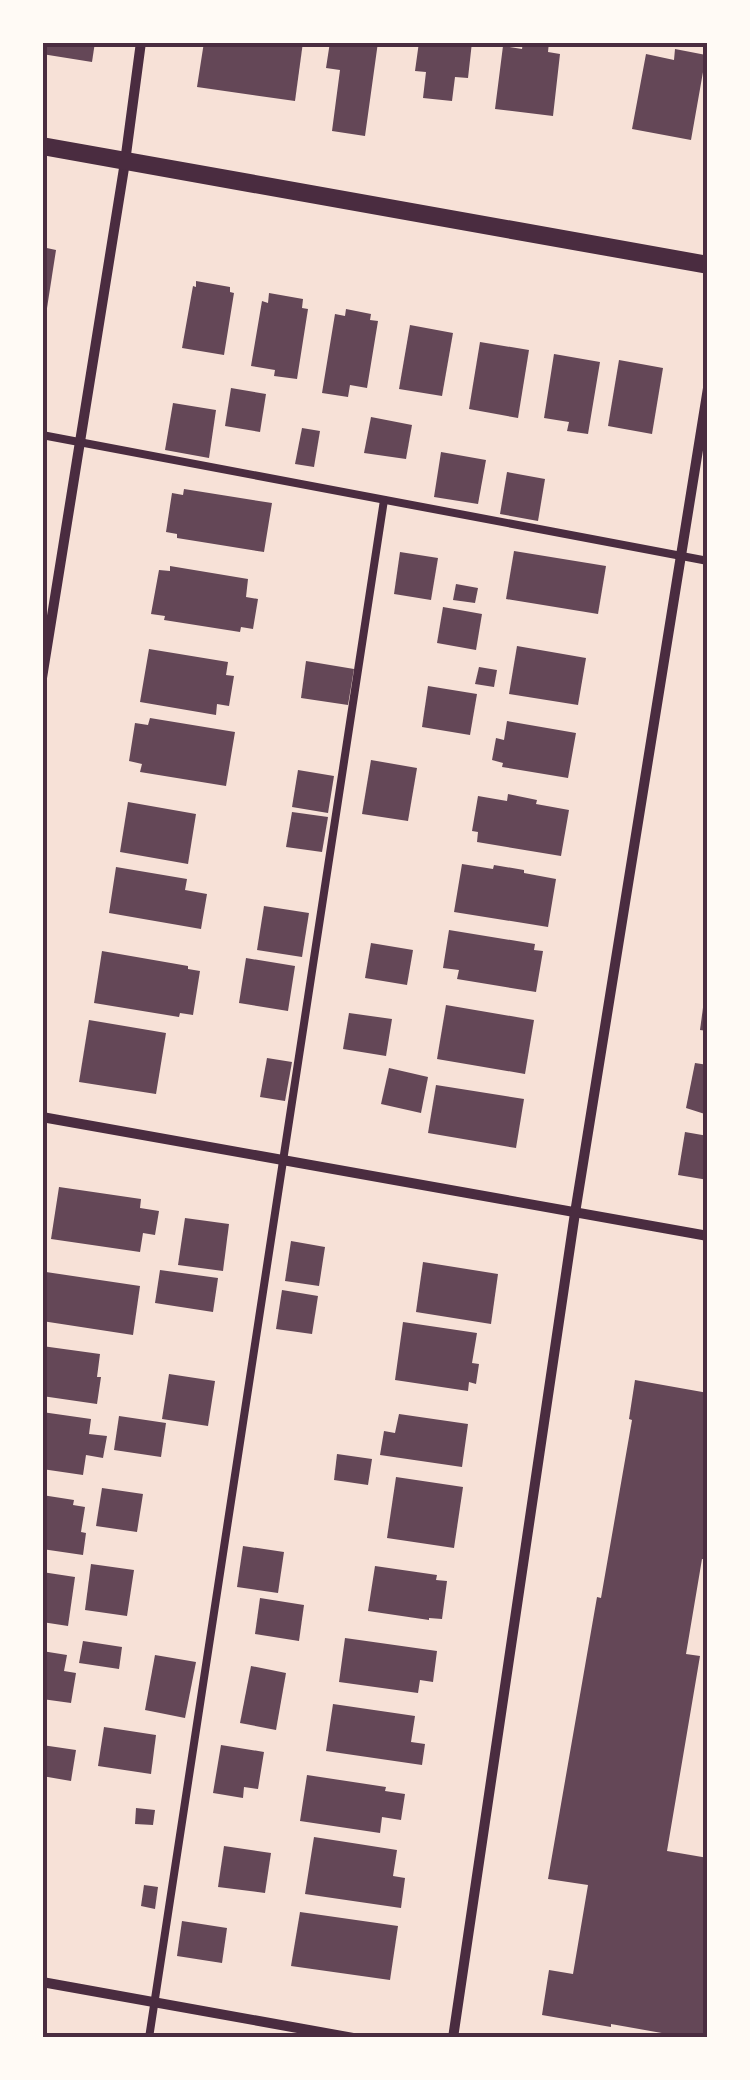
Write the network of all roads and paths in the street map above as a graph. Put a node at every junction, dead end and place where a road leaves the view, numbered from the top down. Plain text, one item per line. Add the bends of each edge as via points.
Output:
1 (141, 42) edge
2 (42, 146) edge
3 (124, 162) junction
4 (708, 266) edge
5 (708, 388) edge
6 (42, 435) edge
7 (78, 442) junction
8 (384, 500) junction
9 (680, 556) junction
10 (708, 562) edge
11 (42, 678) edge
12 (42, 1117) edge
13 (283, 1160) junction
14 (575, 1214) junction
15 (708, 1236) edge
16 (42, 1982) edge
17 (154, 2003) junction
18 (149, 2038) edge
19 (353, 2038) edge
20 (452, 2038) edge

1 - 3 street
2 - 3 street
3 - 4 street
3 - 7 street
5 - 9 street
6 - 7 lane
7 - 8 lane
7 - 11 street
8 - 9 lane
8 - 13 lane
9 - 10 lane
9 - 14 street
12 - 13 street
13 - 14 street
13 - 17 lane
14 - 15 street
14 - 20 street
16 - 17 street
17 - 18 lane
17 - 19 street

